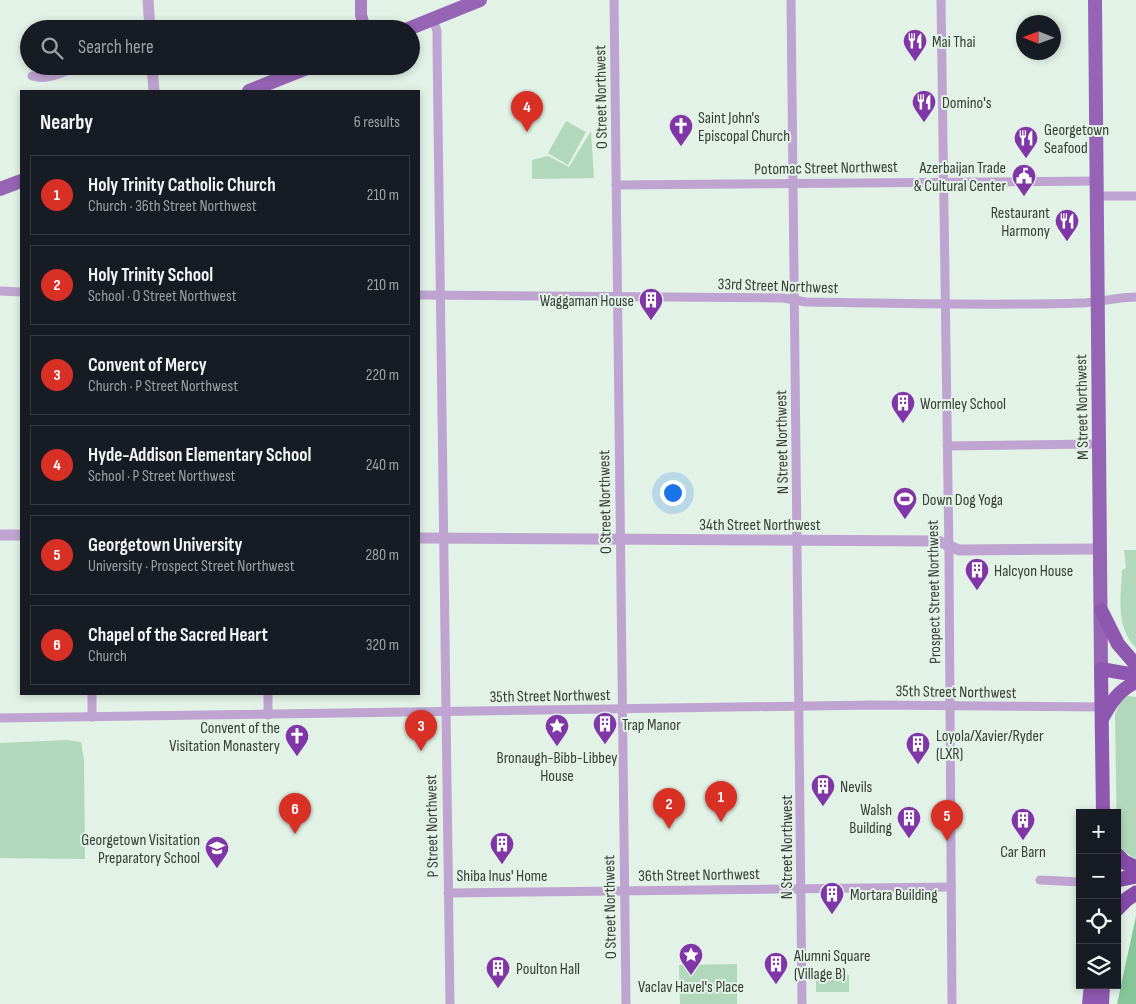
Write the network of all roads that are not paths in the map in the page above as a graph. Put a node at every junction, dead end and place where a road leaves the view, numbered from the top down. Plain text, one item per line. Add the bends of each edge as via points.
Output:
1 (148, 0) edge
2 (361, 0) edge
3 (480, 0) edge
4 (614, 0) edge
5 (791, 0) edge
6 (941, 0) edge
7 (1095, 0) edge
8 (433, 19) junction
9 (149, 20) edge
10 (362, 20) edge
11 (420, 24) edge
12 (54, 75) edge
13 (153, 75) edge
14 (291, 75) edge
15 (32, 76) dead end
16 (154, 90) edge
17 (256, 90) edge
18 (20, 181) edge
19 (944, 181) junction
20 (1096, 181) junction
21 (793, 182) junction
22 (616, 185) junction
23 (0, 189) edge
24 (1096, 196) junction
25 (1136, 196) edge
26 (0, 292) edge
27 (20, 292) edge
28 (420, 295) edge
29 (441, 295) junction
30 (617, 296) junction
31 (1136, 297) edge
32 (795, 300) junction
33 (1098, 300) junction
34 (945, 304) junction
35 (1099, 444) junction
36 (947, 446) junction
37 (0, 535) edge
38 (20, 535) edge
39 (420, 538) edge
40 (444, 538) junction
41 (620, 540) junction
42 (797, 540) junction
43 (948, 546) junction
44 (1100, 550) junction
45 (1101, 610) junction
46 (1136, 665) edge
47 (1100, 669) junction
48 (1136, 675) edge
49 (1136, 682) edge
50 (92, 695) edge
51 (268, 695) edge
52 (799, 706) junction
53 (949, 706) junction
54 (622, 708) junction
55 (446, 712) junction
56 (1102, 713) junction
57 (268, 715) junction
58 (92, 717) junction
59 (0, 718) edge
60 (1103, 809) edge
61 (1121, 861) edge
62 (1130, 873) edge
63 (1040, 880) dead end
64 (1076, 882) edge
65 (951, 887) junction
66 (801, 888) junction
67 (624, 891) junction
68 (1136, 893) edge
69 (448, 894) junction
70 (1121, 906) edge
71 (1091, 989) edge
72 (1103, 989) edge
73 (450, 1004) edge
74 (626, 1004) edge
75 (802, 1004) edge
76 (952, 1004) edge
77 (1090, 1004) edge
78 (1102, 1004) edge

1 - 9 street
2 - 10 main road
3 - 8 main road
4 - 22 street, O Street Northwest
5 - 21 street, N Street Northwest
6 - 19 street, Prospect Street Northwest
7 - 20 main road, M Street Northwest
8 - 11 main road
8 - 29 street, P Street Northwest via 437,46
12 - 15 street
13 - 16 street
14 - 17 main road
18 - 23 main road
19 - 20 street, Potomac Street Northwest
19 - 21 street, Potomac Street Northwest
19 - 34 street, Prospect Street Northwest
20 - 24 main road, M Street Northwest
21 - 22 street, Potomac Street Northwest
21 - 32 street, N Street Northwest
22 - 30 street, O Street Northwest
24 - 25 street
24 - 33 main road, M Street Northwest
26 - 27 street
28 - 29 street, 33rd Street Northwest
29 - 30 street, 33rd Street Northwest
29 - 40 street, P Street Northwest
30 - 32 street, 33rd Street Northwest
30 - 41 street, O Street Northwest
31 - 33 street, 33rd Street Northwest
32 - 34 street, 33rd Street Northwest
32 - 42 street, N Street Northwest
33 - 34 street, 33rd Street Northwest via 1082,303
33 - 35 main road, M Street Northwest
34 - 36 street, Prospect Street Northwest
35 - 36 street
35 - 44 main road, M Street Northwest
36 - 43 street, Prospect Street Northwest
37 - 38 street
39 - 40 street, 34th Street Northwest
40 - 41 street, 34th Street Northwest
40 - 55 street, P Street Northwest
41 - 42 street, 34th Street Northwest
41 - 54 street, O Street Northwest
42 - 43 street, 34th Street Northwest via 938,542
42 - 52 street, N Street Northwest
43 - 44 street, 34th Street Northwest via 959,550
43 - 53 street, Prospect Street Northwest
44 - 45 main road, M Street Northwest
45 - 46 highway via 1118,644
45 - 47 main road, M Street Northwest
47 - 48 highway
47 - 56 highway, M Street Northwest
49 - 56 highway via 1117,695
50 - 58 street
51 - 57 street
52 - 53 street, 35th Street Northwest
52 - 54 street, 35th Street Northwest
52 - 66 street, N Street Northwest
53 - 56 street, 35th Street Northwest
53 - 65 street, Prospect Street Northwest
54 - 55 street, 35th Street Northwest
54 - 67 street, O Street Northwest
55 - 57 street, 35th Street Northwest
55 - 69 street, P Street Northwest
56 - 60 highway, M Street Northwest
57 - 58 street, 35th Street Northwest
58 - 59 street, 35th Street Northwest
61 - 62 highway
63 - 64 street
65 - 66 street, 36th Street Northwest
65 - 76 street, Prospect Street Northwest
66 - 67 street, 36th Street Northwest
66 - 75 street, N Street Northwest
67 - 69 street, 36th Street Northwest
67 - 74 street, O Street Northwest
68 - 70 highway
69 - 73 street, P Street Northwest
71 - 77 highway
72 - 78 highway

